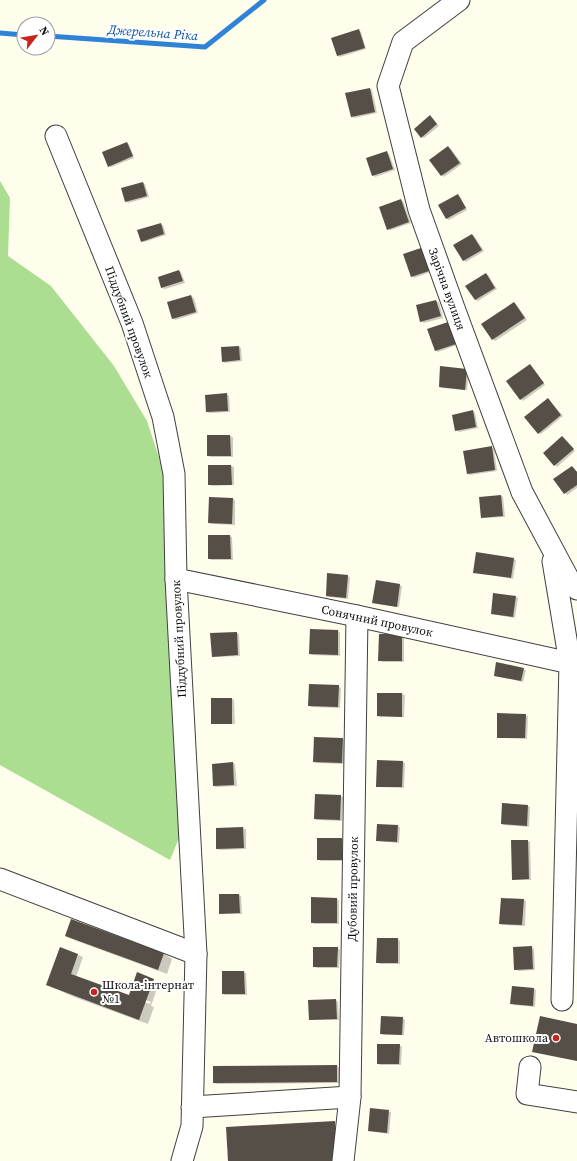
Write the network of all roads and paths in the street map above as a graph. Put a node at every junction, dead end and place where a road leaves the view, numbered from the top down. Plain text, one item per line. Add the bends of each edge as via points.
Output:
1 (459, 0) edge
2 (56, 136) dead end
3 (550, 543) junction
4 (176, 579) junction
5 (577, 589) edge
6 (357, 616) junction
7 (574, 662) edge
8 (0, 879) edge
9 (196, 954) junction
10 (562, 1000) dead end
11 (530, 1067) dead end
12 (350, 1097) junction
13 (577, 1102) edge
14 (192, 1107) junction
15 (182, 1161) edge
16 (343, 1161) edge

1 - 3 street, Зарічна вулиця via 403,42 388,86 419,210 522,492
2 - 4 street, Піддубний провулок via 132,323 163,417 174,474
3 - 5 street, Зарічна вулиця via 568,578
3 - 7 street
4 - 6 street, Сонячний провулок
4 - 9 street, Піддубний провулок
6 - 7 street, Сонячний провулок
6 - 12 street, Дубовий провулок
7 - 10 street
8 - 9 street
9 - 14 street, Піддубний провулок
11 - 13 street via 527,1094
12 - 14 street
12 - 16 street, Дубовий провулок
14 - 15 street, Піддубний провулок via 192,1126

